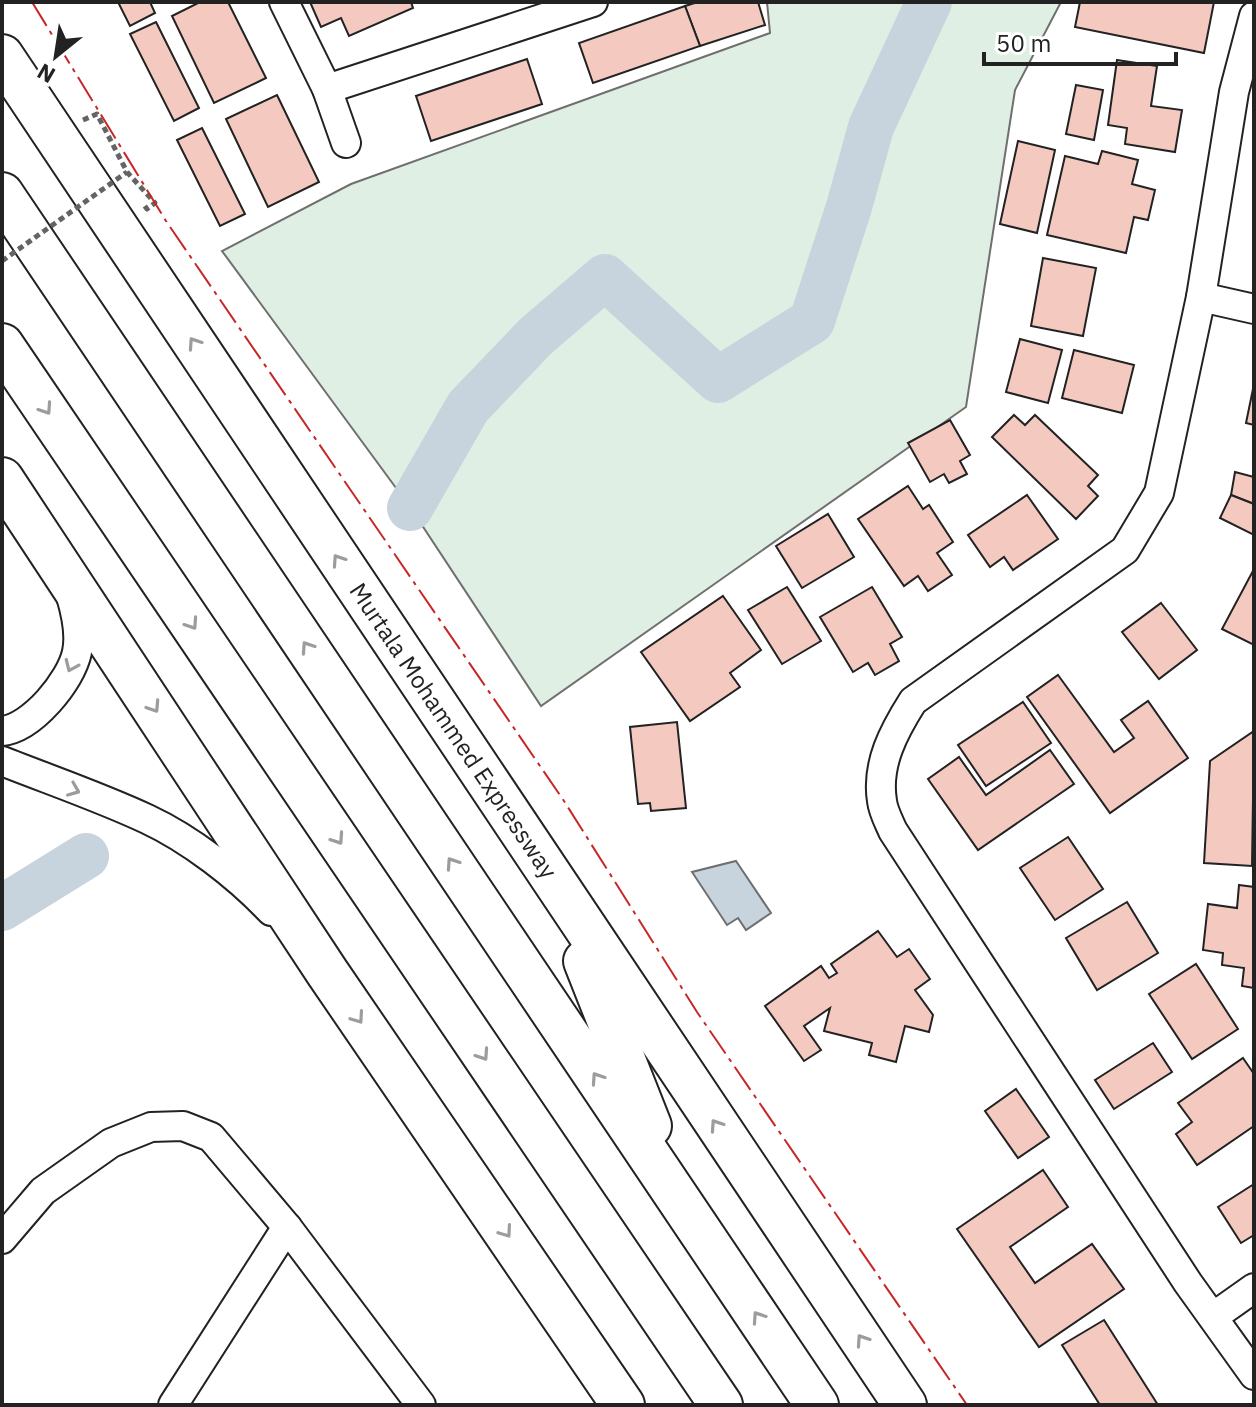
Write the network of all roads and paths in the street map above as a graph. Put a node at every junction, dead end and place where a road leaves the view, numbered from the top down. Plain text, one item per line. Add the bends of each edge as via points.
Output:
1 (284, 2) edge
2 (593, 2) edge
3 (1254, 16) edge
4 (2, 56) edge
5 (327, 89) junction
6 (97, 114) dead end
7 (346, 143) dead end
8 (127, 172) junction
9 (127, 182) dead end
10 (134, 191) dead end
11 (2, 194) edge
12 (141, 200) dead end
13 (2, 261) edge
14 (1201, 297) junction
15 (1254, 309) edge
16 (2, 345) edge
17 (2, 479) edge
18 (60, 565) junction
19 (2, 731) edge
20 (2, 761) edge
21 (555, 884) junction
22 (327, 972) junction
23 (680, 1201) junction
24 (287, 1227) junction
25 (2, 1239) edge
26 (1254, 1288) edge
27 (1213, 1317) junction
28 (1254, 1375) edge
29 (173, 1405) edge
30 (421, 1405) edge
31 (623, 1405) edge
32 (721, 1405) edge
33 (817, 1405) edge
34 (905, 1405) edge

1 - 5 street
2 - 5 street
3 - 14 street via 1234,92
21 -> 4 highway, Murtala Mohammed Expressway
5 - 7 street
6 - 8 path
8 - 12 path via 155,203 147,209
8 - 13 path, bridge
9 - 10 path
23 -> 11 highway
14 - 15 street
14 - 27 street via 1159,493 1144,522 1125,550 913,701 891,737 882,771 882,802 893,831
16 -> 32 highway
17 - 18 highway
18 -> 19 street via 78,618 77,652 52,698 12,730
18 -> 22 highway
20 -> 22 street via 148,819 205,854 253,892
21 - 23 highway
34 -> 21 highway, Murtala Mohammed Expressway
22 -> 31 highway
33 -> 23 highway
24 - 25 street via 211,1137 183,1126 151,1127 111,1143 43,1191
24 - 29 street
24 - 30 street
26 - 27 street
27 - 28 street

